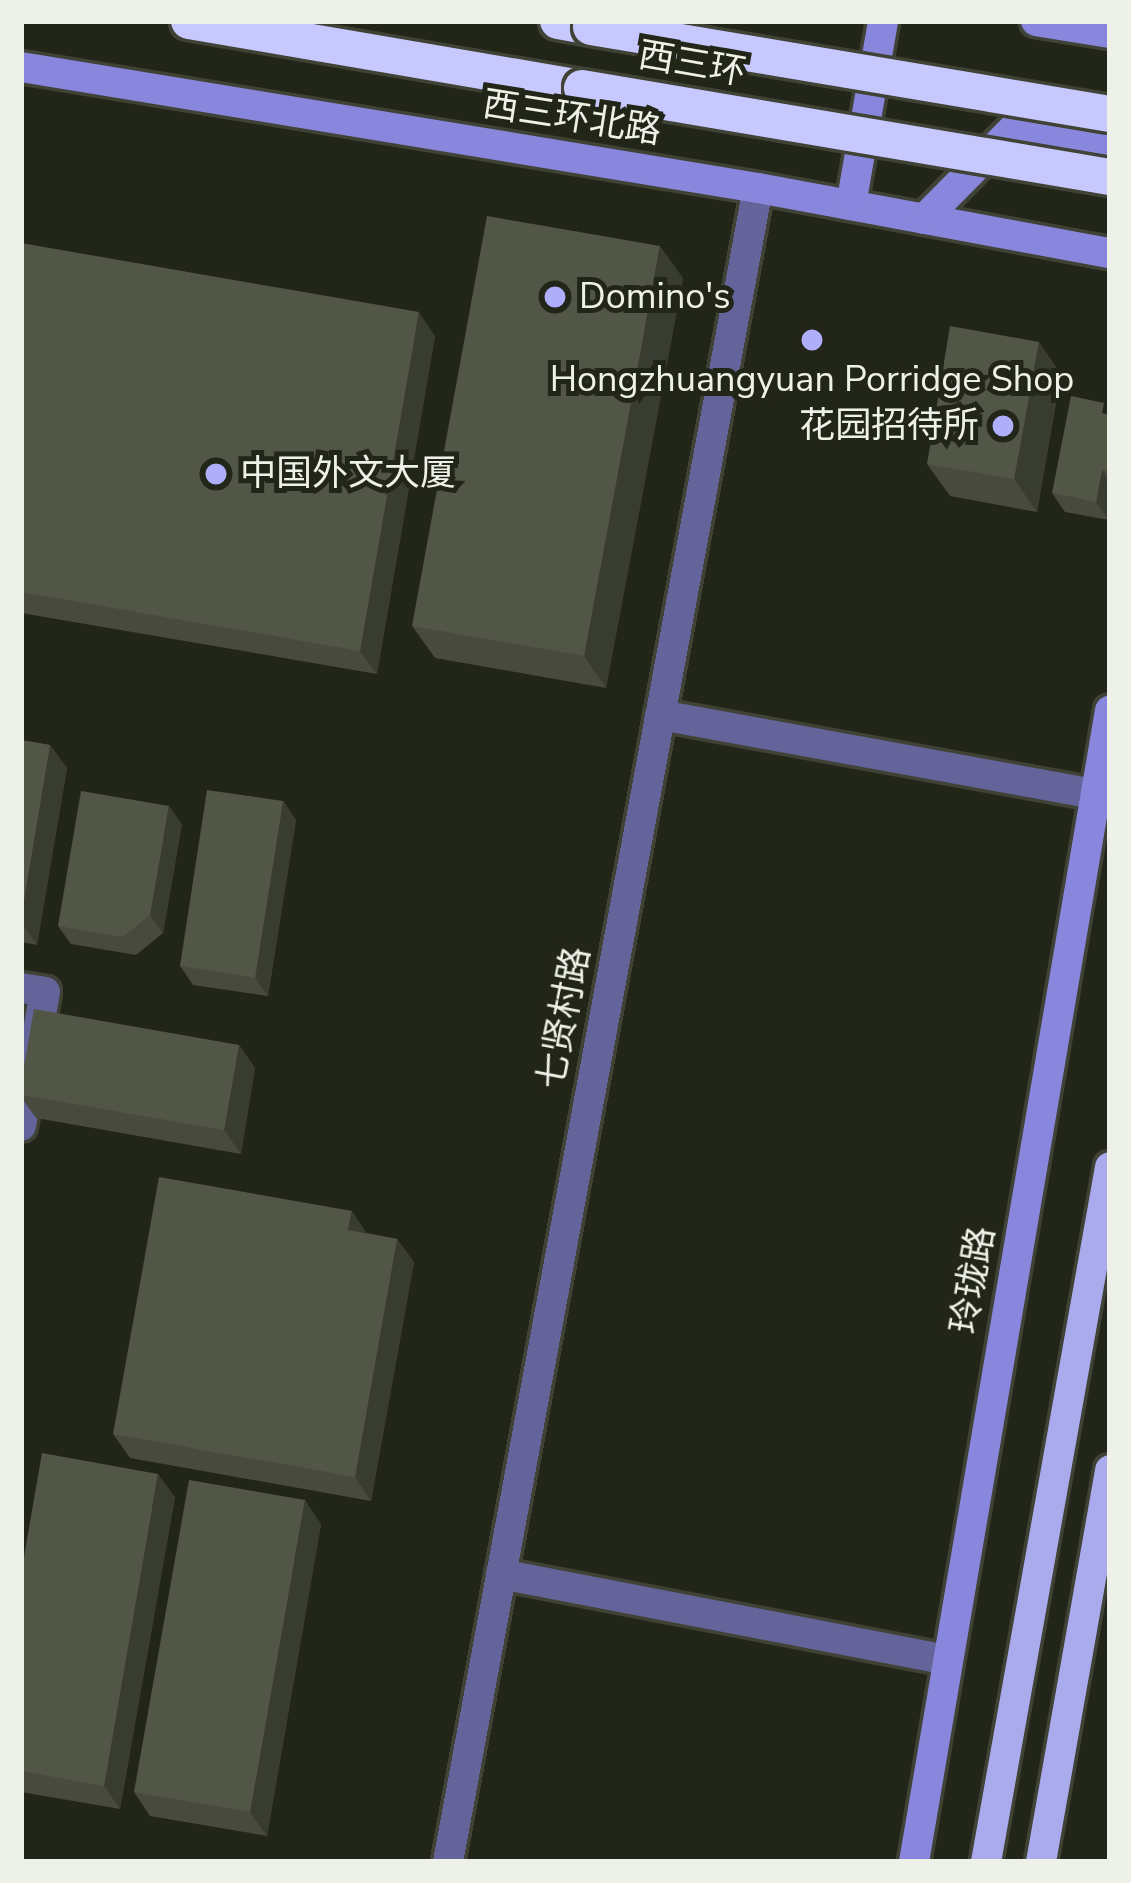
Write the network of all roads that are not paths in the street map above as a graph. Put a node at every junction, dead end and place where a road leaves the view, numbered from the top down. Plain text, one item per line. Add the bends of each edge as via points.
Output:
1 (189, 21) edge
2 (884, 21) edge
3 (1036, 21) edge
4 (574, 24) edge
5 (1110, 33) edge
6 (21, 67) edge
7 (1110, 114) edge
8 (1110, 141) edge
9 (1110, 177) edge
10 (758, 188) junction
11 (851, 205) junction
12 (924, 219) junction
13 (1110, 253) edge
14 (1110, 711) edge
15 (660, 715) junction
16 (1096, 794) junction
17 (21, 988) edge
18 (21, 1126) edge
19 (1110, 1167) edge
20 (1110, 1470) edge
21 (501, 1574) junction
22 (948, 1660) junction
23 (448, 1862) edge
24 (914, 1862) edge
25 (986, 1862) edge
26 (1041, 1862) edge

1 - 9 highway, 西三环, bridge
2 - 11 street
3 - 5 street
4 - 7 highway, 西三环, bridge
6 - 10 street, 西三环北路
8 - 12 street via 1016,126
10 - 11 street, 西三环北路
10 - 15 street, 七贤村路
11 - 12 street, 西三环北路
12 - 13 street, 西三环北路
14 - 16 street, 玲珑路
15 - 16 street
15 - 21 street, 七贤村路
16 - 22 street, 玲珑路
17 - 18 street via 45,992
19 - 25 main road
20 - 26 main road
21 - 22 street
21 - 23 street, 七贤村路
22 - 24 street, 玲珑路

